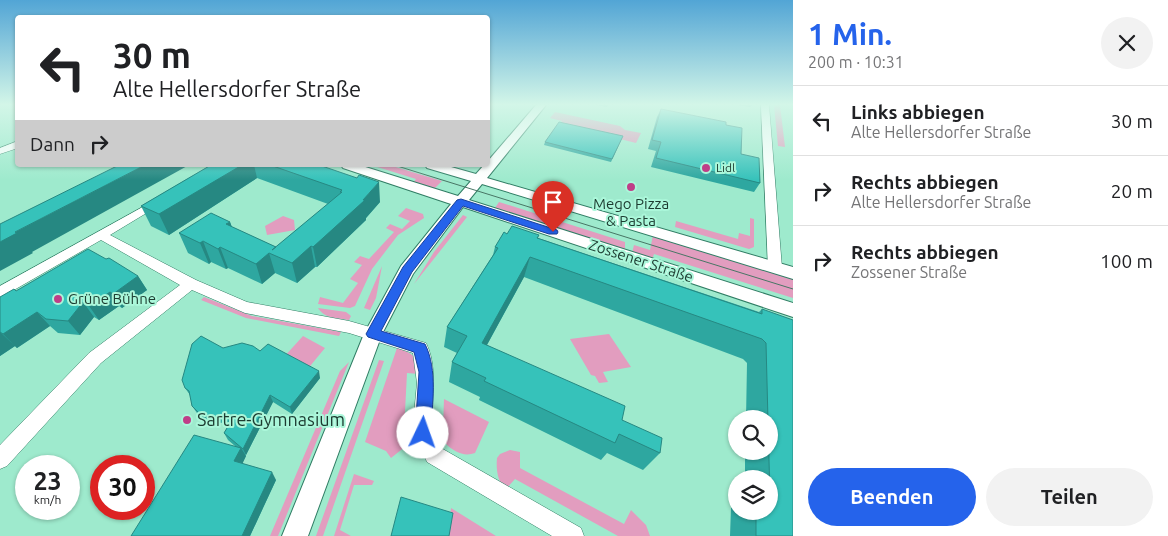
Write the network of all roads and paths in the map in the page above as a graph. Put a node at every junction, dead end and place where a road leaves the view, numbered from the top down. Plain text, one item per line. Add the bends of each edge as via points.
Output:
1 (520, 130) edge
2 (767, 130) edge
3 (15, 145) edge
4 (0, 151) edge
5 (490, 166) edge
6 (353, 167) edge
7 (438, 167) edge
8 (489, 167) edge
9 (479, 179) junction
10 (168, 195) edge
11 (461, 202) junction
12 (101, 234) junction
13 (775, 268) junction
14 (793, 273) edge
15 (191, 284) junction
16 (0, 294) edge
17 (793, 310) edge
18 (373, 334) junction
19 (0, 459) edge
20 (295, 536) edge
21 (573, 536) edge

1 - 5 street
2 - 13 street
3 - 4 street
6 - 11 street, Zossener Straße
7 - 9 street, Zossener Straße
8 - 9 street
9 - 11 street
9 - 13 street, Zossener Straße
10 - 12 street
11 - 17 street, Zossener Straße
11 - 18 street via 407,270
12 - 15 street
12 - 16 street
13 - 14 street, Zossener Straße
15 - 18 street via 244,307
15 - 19 street via 95,358
18 - 20 street
18 - 21 street via 420,348 426,372 423,433 434,455

